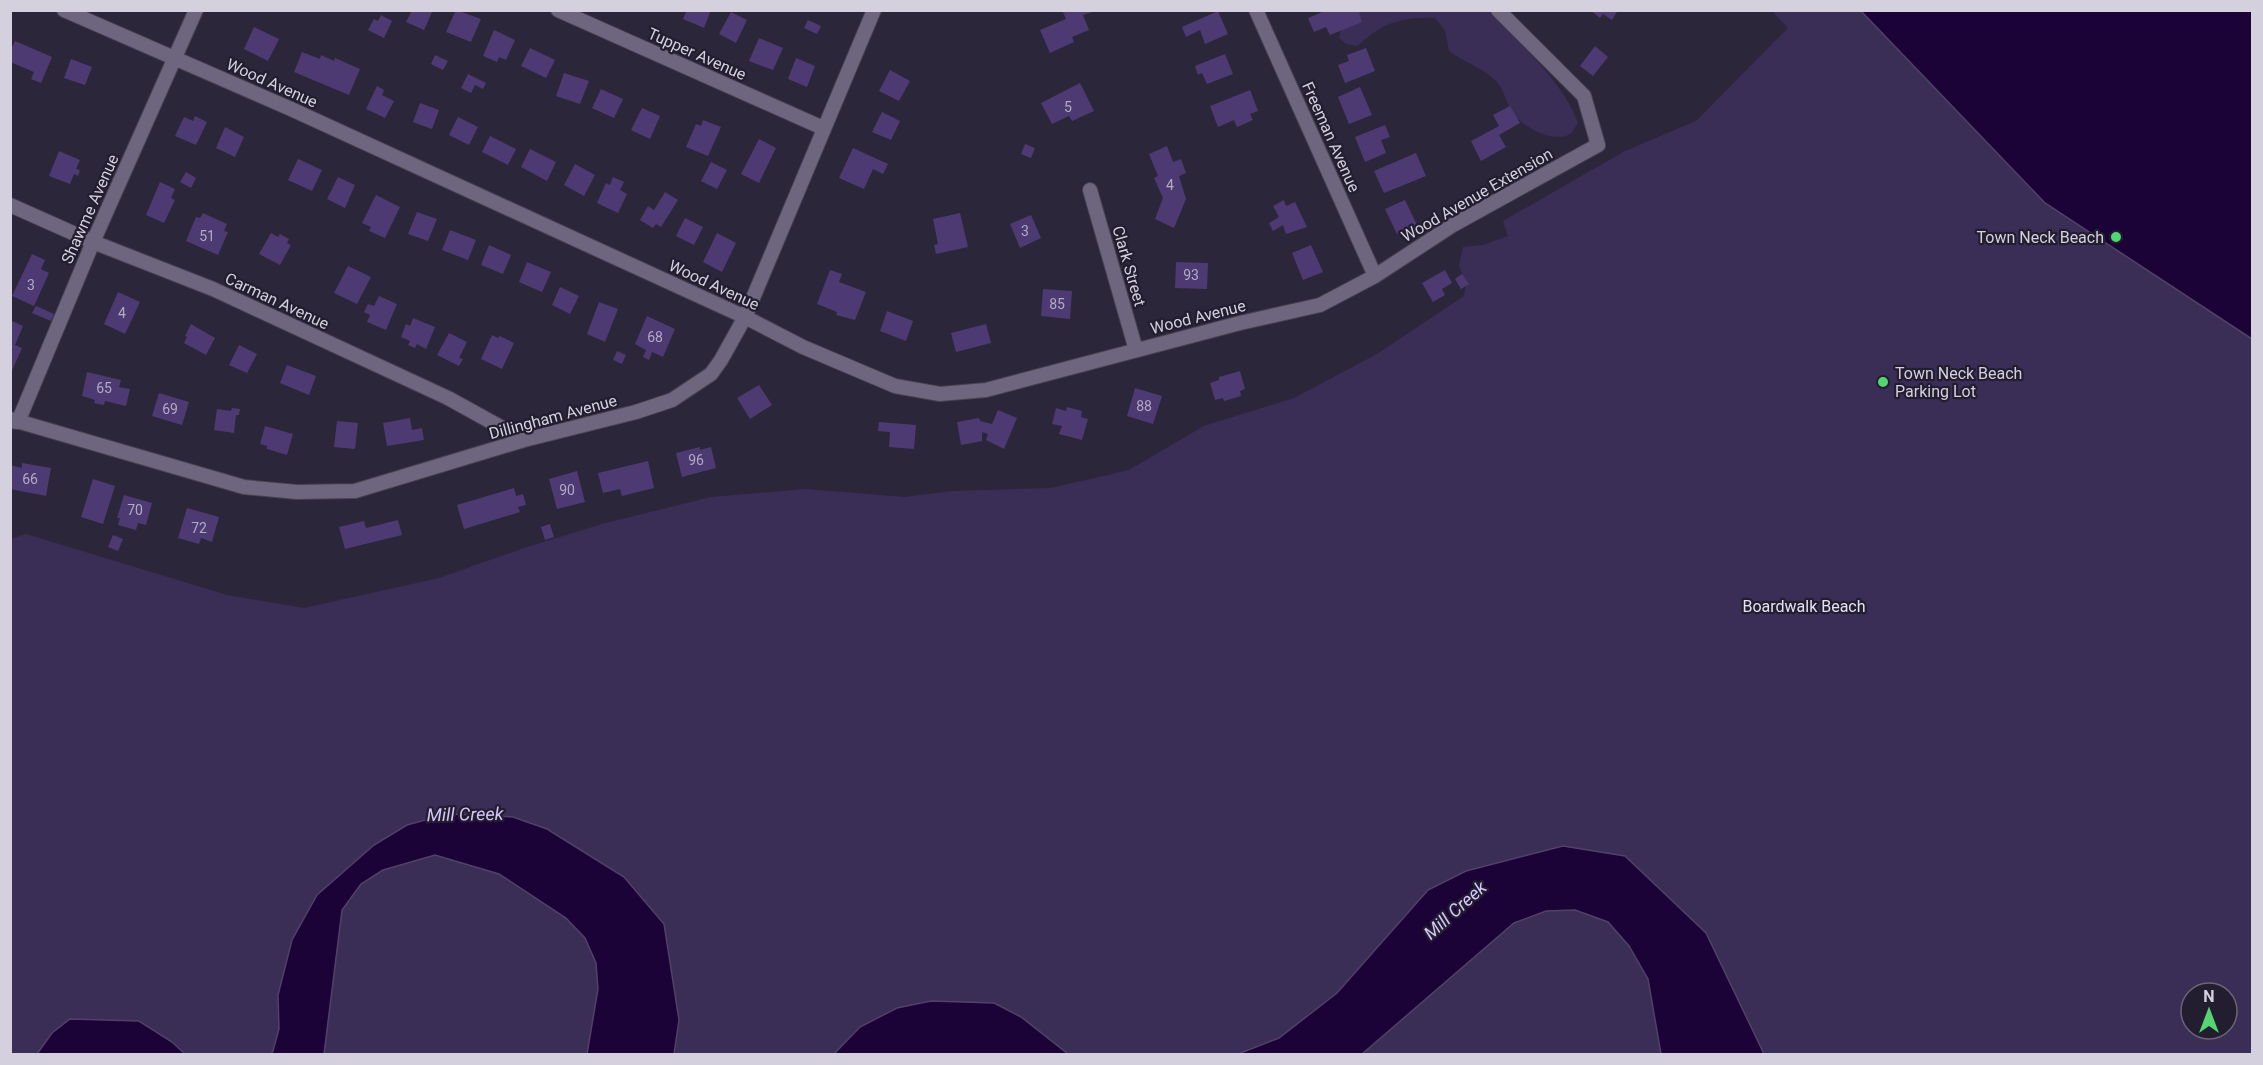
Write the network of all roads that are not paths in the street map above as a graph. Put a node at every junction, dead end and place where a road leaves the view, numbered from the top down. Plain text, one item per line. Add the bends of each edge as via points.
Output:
1 (64, 10) edge
2 (196, 10) edge
3 (558, 10) edge
4 (874, 10) edge
5 (1257, 10) edge
6 (1498, 10) edge
7 (174, 59) junction
8 (824, 128) junction
9 (1090, 190) dead end
10 (10, 205) edge
11 (93, 242) junction
12 (1375, 276) junction
13 (745, 317) junction
14 (1136, 350) junction
15 (13, 421) edge
16 (524, 440) junction

1 - 7 street, Wood Avenue
2 - 7 street, Shawme Avenue
3 - 8 street, Tupper Avenue
4 - 8 street, Dillingham Avenue
5 - 12 street, Freeman Avenue
6 - 12 street, Wood Avenue Extension via 1584,96 1598,145 1454,225
7 - 11 street, Shawme Avenue
7 - 13 street, Wood Avenue
8 - 13 street, Dillingham Avenue
9 - 14 street, Clark Street
10 - 11 street, Carman Avenue
11 - 15 street, Shawme Avenue
11 - 16 street, Carman Avenue via 213,289 448,398
12 - 14 street, Wood Avenue via 1320,305
13 - 14 street, Wood Avenue via 894,386 940,394 986,390
13 - 16 street, Dillingham Avenue via 711,374 672,400
15 - 16 street, Dillingham Avenue via 244,487 297,492 355,490

